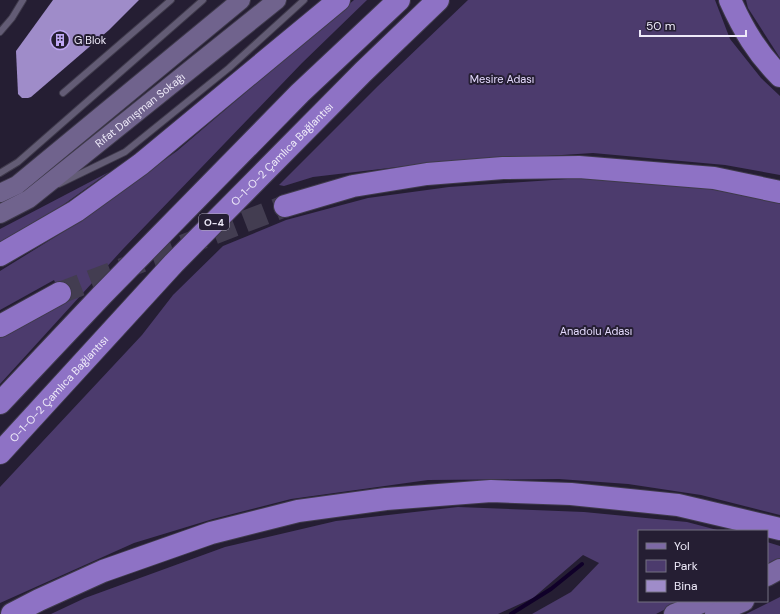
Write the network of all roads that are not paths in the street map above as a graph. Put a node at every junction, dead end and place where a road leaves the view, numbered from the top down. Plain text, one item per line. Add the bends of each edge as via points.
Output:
1 (23, 0) edge
2 (171, 0) edge
3 (203, 0) edge
4 (241, 0) edge
5 (277, 0) edge
6 (304, 0) edge
7 (377, 0) edge
8 (399, 0) edge
9 (438, 0) edge
10 (730, 0) edge
11 (334, 4) edge
12 (0, 32) edge
13 (780, 76) edge
14 (63, 93) dead end
15 (0, 173) edge
16 (780, 192) edge
17 (0, 193) edge
18 (29, 199) junction
19 (285, 206) tunnel mouth
20 (0, 214) edge
21 (0, 255) edge
22 (60, 293) tunnel mouth
23 (102, 295) junction
24 (0, 326) edge
25 (0, 403) edge
26 (0, 453) edge
27 (780, 529) edge
28 (780, 569) edge
29 (768, 575) edge
30 (780, 585) edge
31 (768, 591) edge
32 (704, 602) edge
33 (742, 602) edge
34 (12, 614) edge
35 (674, 614) edge
36 (715, 614) edge

1 - 12 lane
2 - 14 lane
3 - 15 lane via 18,162
4 - 17 street, Rıfat Danışman Sokağı via 17,185
5 - 18 street, Rıfat Danışman Sokağı
6 - 18 lane via 229,68 125,152
7 - 23 highway via 202,179
8 - 23 highway, O-4 via 300,93
9 - 26 highway, O-1-O-2 Çamlıca Bağlantısı / O-4 via 174,263
10 - 13 highway via 753,44
11 - 21 highway via 141,164 76,211
16 - 19 highway via 714,178 580,167 503,168 427,174 354,186
18 - 20 street, Rıfat Danışman Sokağı
22 - 24 highway
23 - 25 highway, O-4
27 - 34 highway via 678,505 571,494 491,491 386,499 298,511 211,533 103,571
28 - 29 main road
30 - 31 main road
32 - 35 main road
33 - 36 main road

